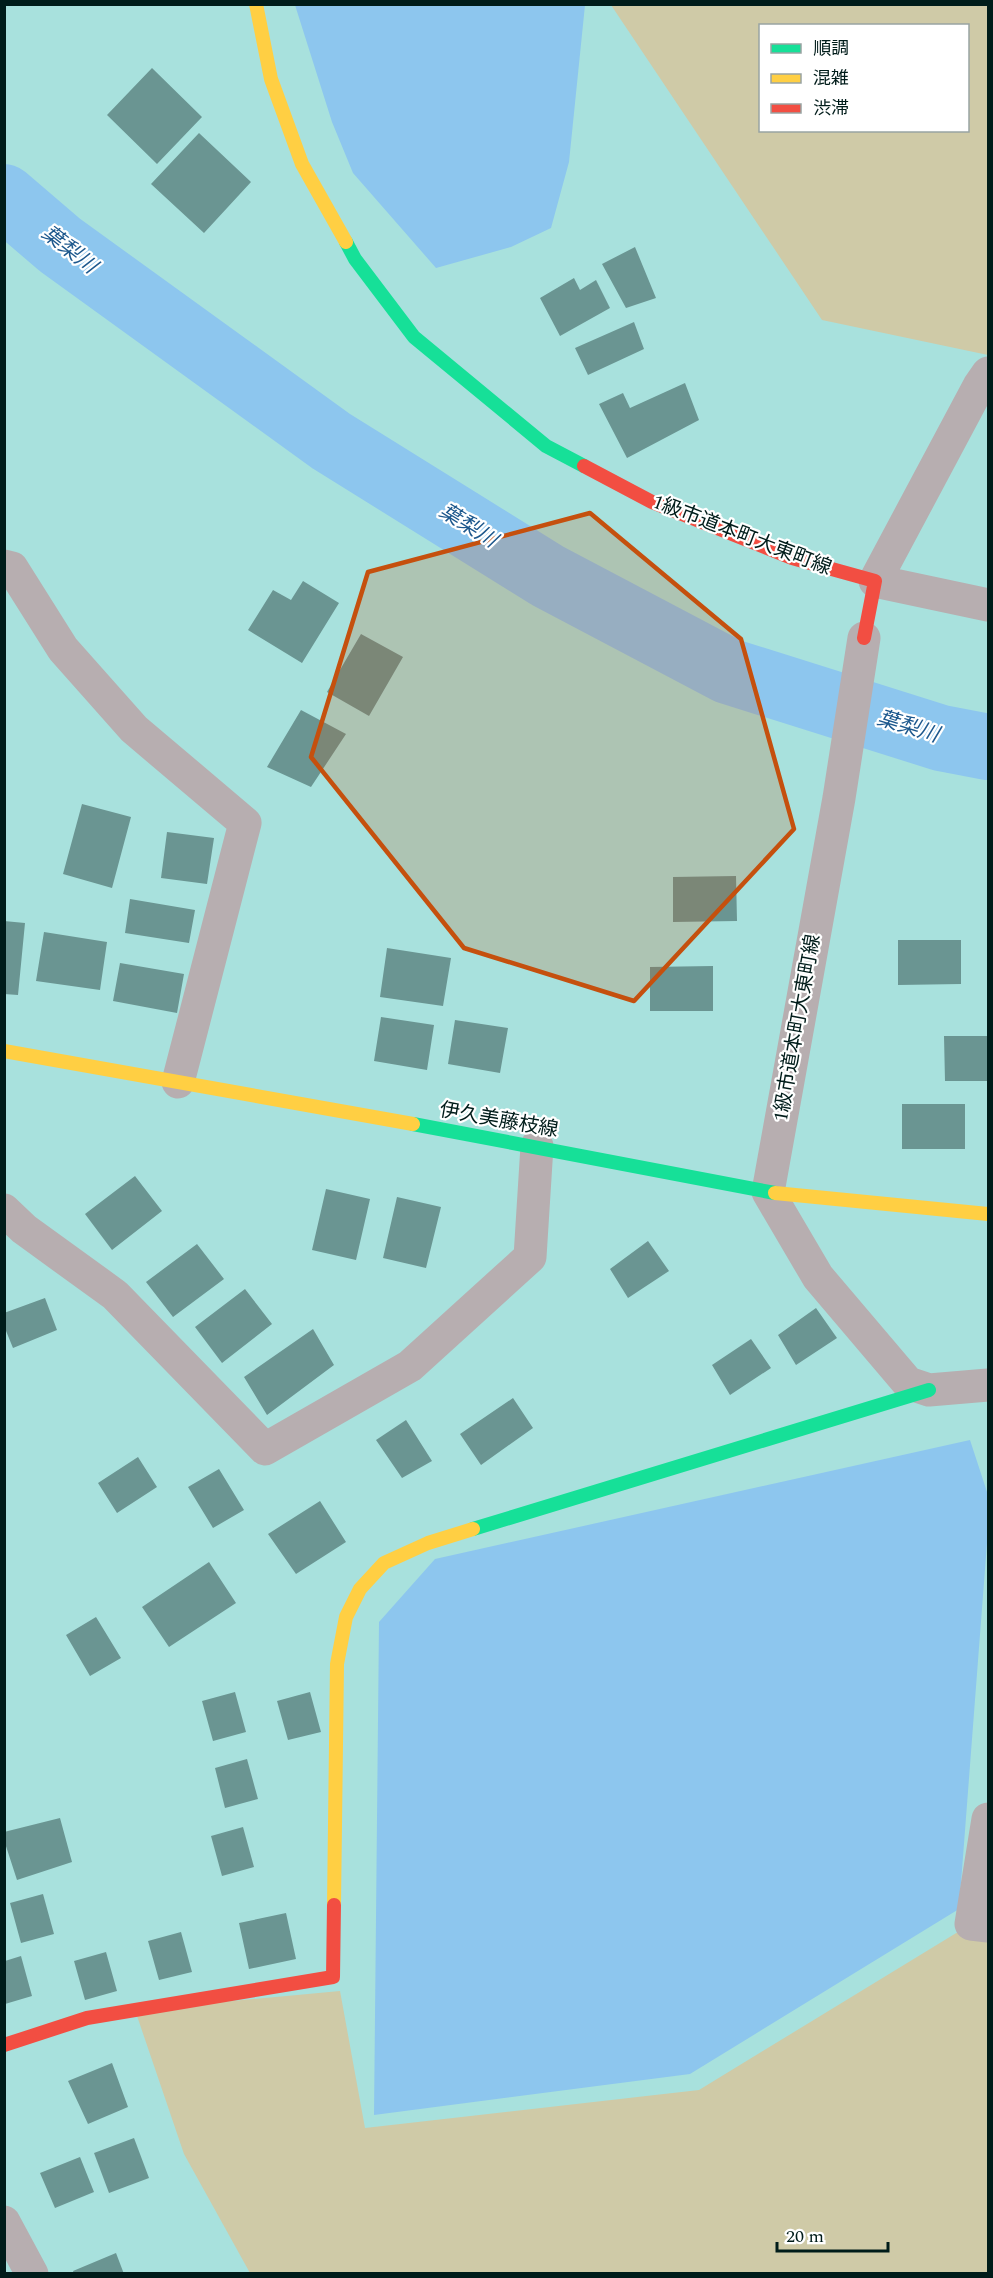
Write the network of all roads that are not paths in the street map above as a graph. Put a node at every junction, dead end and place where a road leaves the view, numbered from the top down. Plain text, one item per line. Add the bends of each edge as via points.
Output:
1 (255, 4) edge
2 (988, 373) edge
3 (4, 566) edge
4 (875, 581) junction
5 (988, 604) edge
6 (864, 638) joint
7 (4, 1051) edge
8 (177, 1082) junction
9 (537, 1146) junction
10 (768, 1191) junction
11 (4, 1210) edge
12 (988, 1214) edge
13 (988, 1385) edge
14 (929, 1390) junction
15 (988, 1819) edge
16 (988, 1926) edge
17 (4, 2045) edge
18 (4, 2222) edge
19 (32, 2274) edge

1 - 4 street, 1級市道本町大東町線 via 271,79 302,164 355,259 414,337 546,446 652,502 792,558
2 - 4 street
3 - 8 street via 12,568 63,649 134,729 245,823
4 - 5 street
4 - 6 street, 1級市道本町大東町線
6 - 10 street, 1級市道本町大東町線
7 - 8 street, 伊久美藤枝線
8 - 9 street, 伊久美藤枝線
9 - 10 street, 伊久美藤枝線
9 - 11 street via 530,1257 410,1366 265,1449 115,1295
10 - 12 street, 伊久美藤枝線
10 - 14 street via 818,1277 908,1383
13 - 14 street
14 - 17 street via 428,1543 384,1563 360,1589 345,1617 337,1664 333,1977 87,2018
15 - 16 street via 971,1924
18 - 19 street

